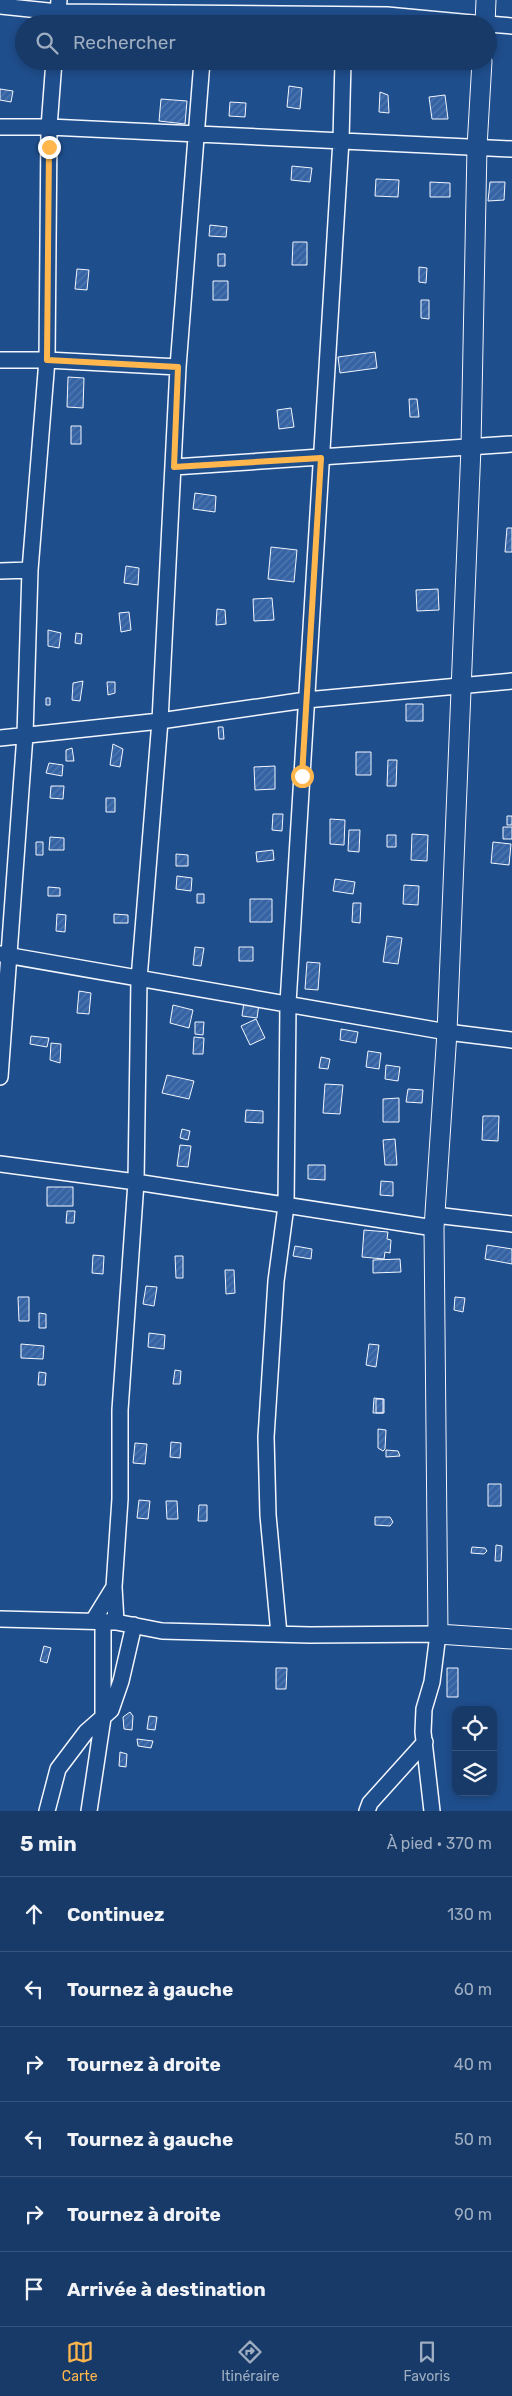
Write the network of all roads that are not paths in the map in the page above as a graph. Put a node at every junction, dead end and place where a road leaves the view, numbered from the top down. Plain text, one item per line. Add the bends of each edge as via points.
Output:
1 (486, 0) edge
2 (0, 6) edge
3 (58, 12) edge
4 (205, 12) edge
5 (344, 13) edge
6 (387, 15) edge
7 (485, 15) edge
8 (497, 25) edge
9 (512, 26) edge
10 (53, 70) edge
11 (201, 70) edge
12 (343, 70) edge
13 (481, 70) edge
14 (0, 127) edge
15 (49, 127) junction
16 (197, 135) junction
17 (341, 140) junction
18 (476, 147) junction
19 (512, 149) edge
20 (0, 360) edge
21 (47, 360) junction
22 (178, 367) junction
23 (512, 444) edge
24 (470, 447) junction
25 (321, 458) junction
26 (174, 467) junction
27 (30, 570) junction
28 (0, 571) edge
29 (512, 681) edge
30 (459, 685) junction
31 (306, 700) junction
32 (160, 721) junction
33 (26, 735) junction
34 (0, 738) edge
35 (5, 954) edge
36 (139, 979) junction
37 (288, 1003) junction
38 (447, 1032) junction
39 (512, 1040) edge
40 (0, 1077) edge
41 (0, 1164) edge
42 (136, 1182) junction
43 (286, 1206) junction
44 (434, 1222) junction
45 (512, 1224) edge
46 (114, 1587) junction
47 (0, 1619) edge
48 (104, 1621) junction
49 (134, 1625) junction
50 (279, 1634) junction
51 (438, 1634) junction
52 (512, 1639) edge
53 (102, 1718) junction
54 (425, 1742) junction
55 (47, 1811) edge
56 (89, 1811) edge
57 (367, 1811) edge
58 (432, 1811) edge

1 - 7 street
2 - 3 street
3 - 4 street
4 - 5 street
5 - 6 street
8 - 9 street
10 - 15 street
11 - 16 street
12 - 17 street
13 - 18 street
14 - 15 street
15 - 16 street
15 - 21 street
16 - 17 street
16 - 22 street
17 - 18 street
17 - 25 street
18 - 19 street
18 - 24 street
20 - 21 street
21 - 22 street
21 - 27 street
22 - 26 street
23 - 24 street
24 - 25 street
24 - 30 street
25 - 26 street
25 - 31 street
26 - 32 street
27 - 28 street
27 - 33 street
29 - 30 street
30 - 31 street
30 - 38 street
31 - 32 street
31 - 37 street
32 - 33 street
32 - 36 street
33 - 34 street
33 - 35 street
35 - 36 street
35 - 40 street
36 - 37 street
36 - 42 street
37 - 38 street
37 - 43 street
38 - 39 street
38 - 44 street
41 - 42 street
42 - 43 street
42 - 46 street via 120,1410 120,1499
43 - 44 street
43 - 50 street via 276,1281 266,1437 268,1515
44 - 45 street
44 - 51 street
46 - 48 street
46 - 48 street
47 - 48 street
48 - 49 street
48 - 53 street
49 - 50 street via 162,1631
49 - 53 street via 121,1681 111,1710
50 - 51 street
51 - 52 street
51 - 54 street via 432,1682 424,1709
53 - 55 street via 86,1732 58,1769
53 - 56 street
54 - 57 street via 370,1803
54 - 58 street

